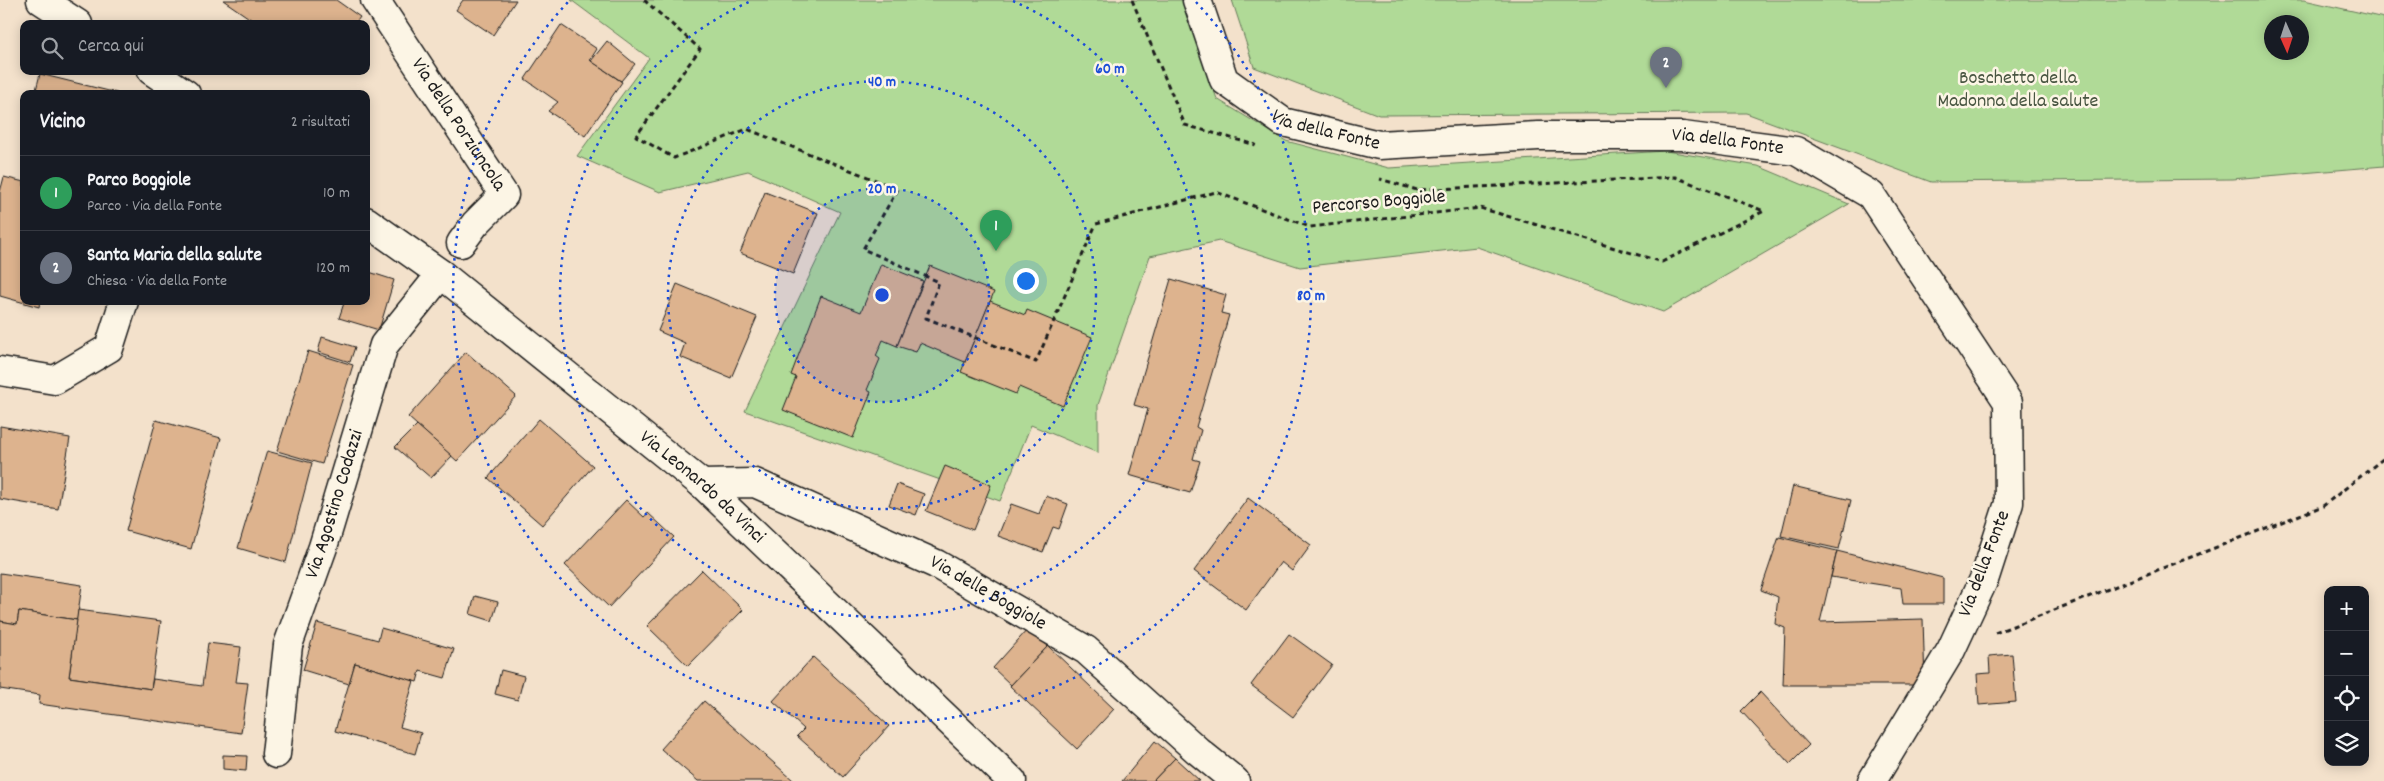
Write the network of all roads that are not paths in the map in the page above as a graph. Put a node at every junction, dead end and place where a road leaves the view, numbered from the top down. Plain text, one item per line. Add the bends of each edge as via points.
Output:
1 (40, 0) edge
2 (375, 0) edge
3 (1197, 0) edge
4 (72, 20) edge
5 (158, 75) edge
6 (180, 90) edge
7 (370, 225) edge
8 (461, 243) dead end
9 (441, 274) junction
10 (123, 305) edge
11 (0, 371) edge
12 (702, 484) junction
13 (276, 754) dead end
14 (1012, 781) edge
15 (1235, 781) edge
16 (1872, 781) edge

1 - 4 street
2 - 8 street, Via della Porziuncola via 504,195
3 - 16 street, Via della Fonte via 1224,80 1283,122 1379,145 1538,136 1683,136 1796,151 1871,194 2008,402 2009,503 1984,577 1951,650
5 - 6 street
7 - 9 street, Via Leonardo da Vinci
9 - 12 street, Via Leonardo da Vinci
9 - 13 street, Via Agostino Codazzi via 384,345 323,547 288,645
10 - 11 street via 109,348 55,380
12 - 14 street, Via Leonardo da Vinci
12 - 15 street, Via delle Boggiole via 755,483 936,564 1086,650

